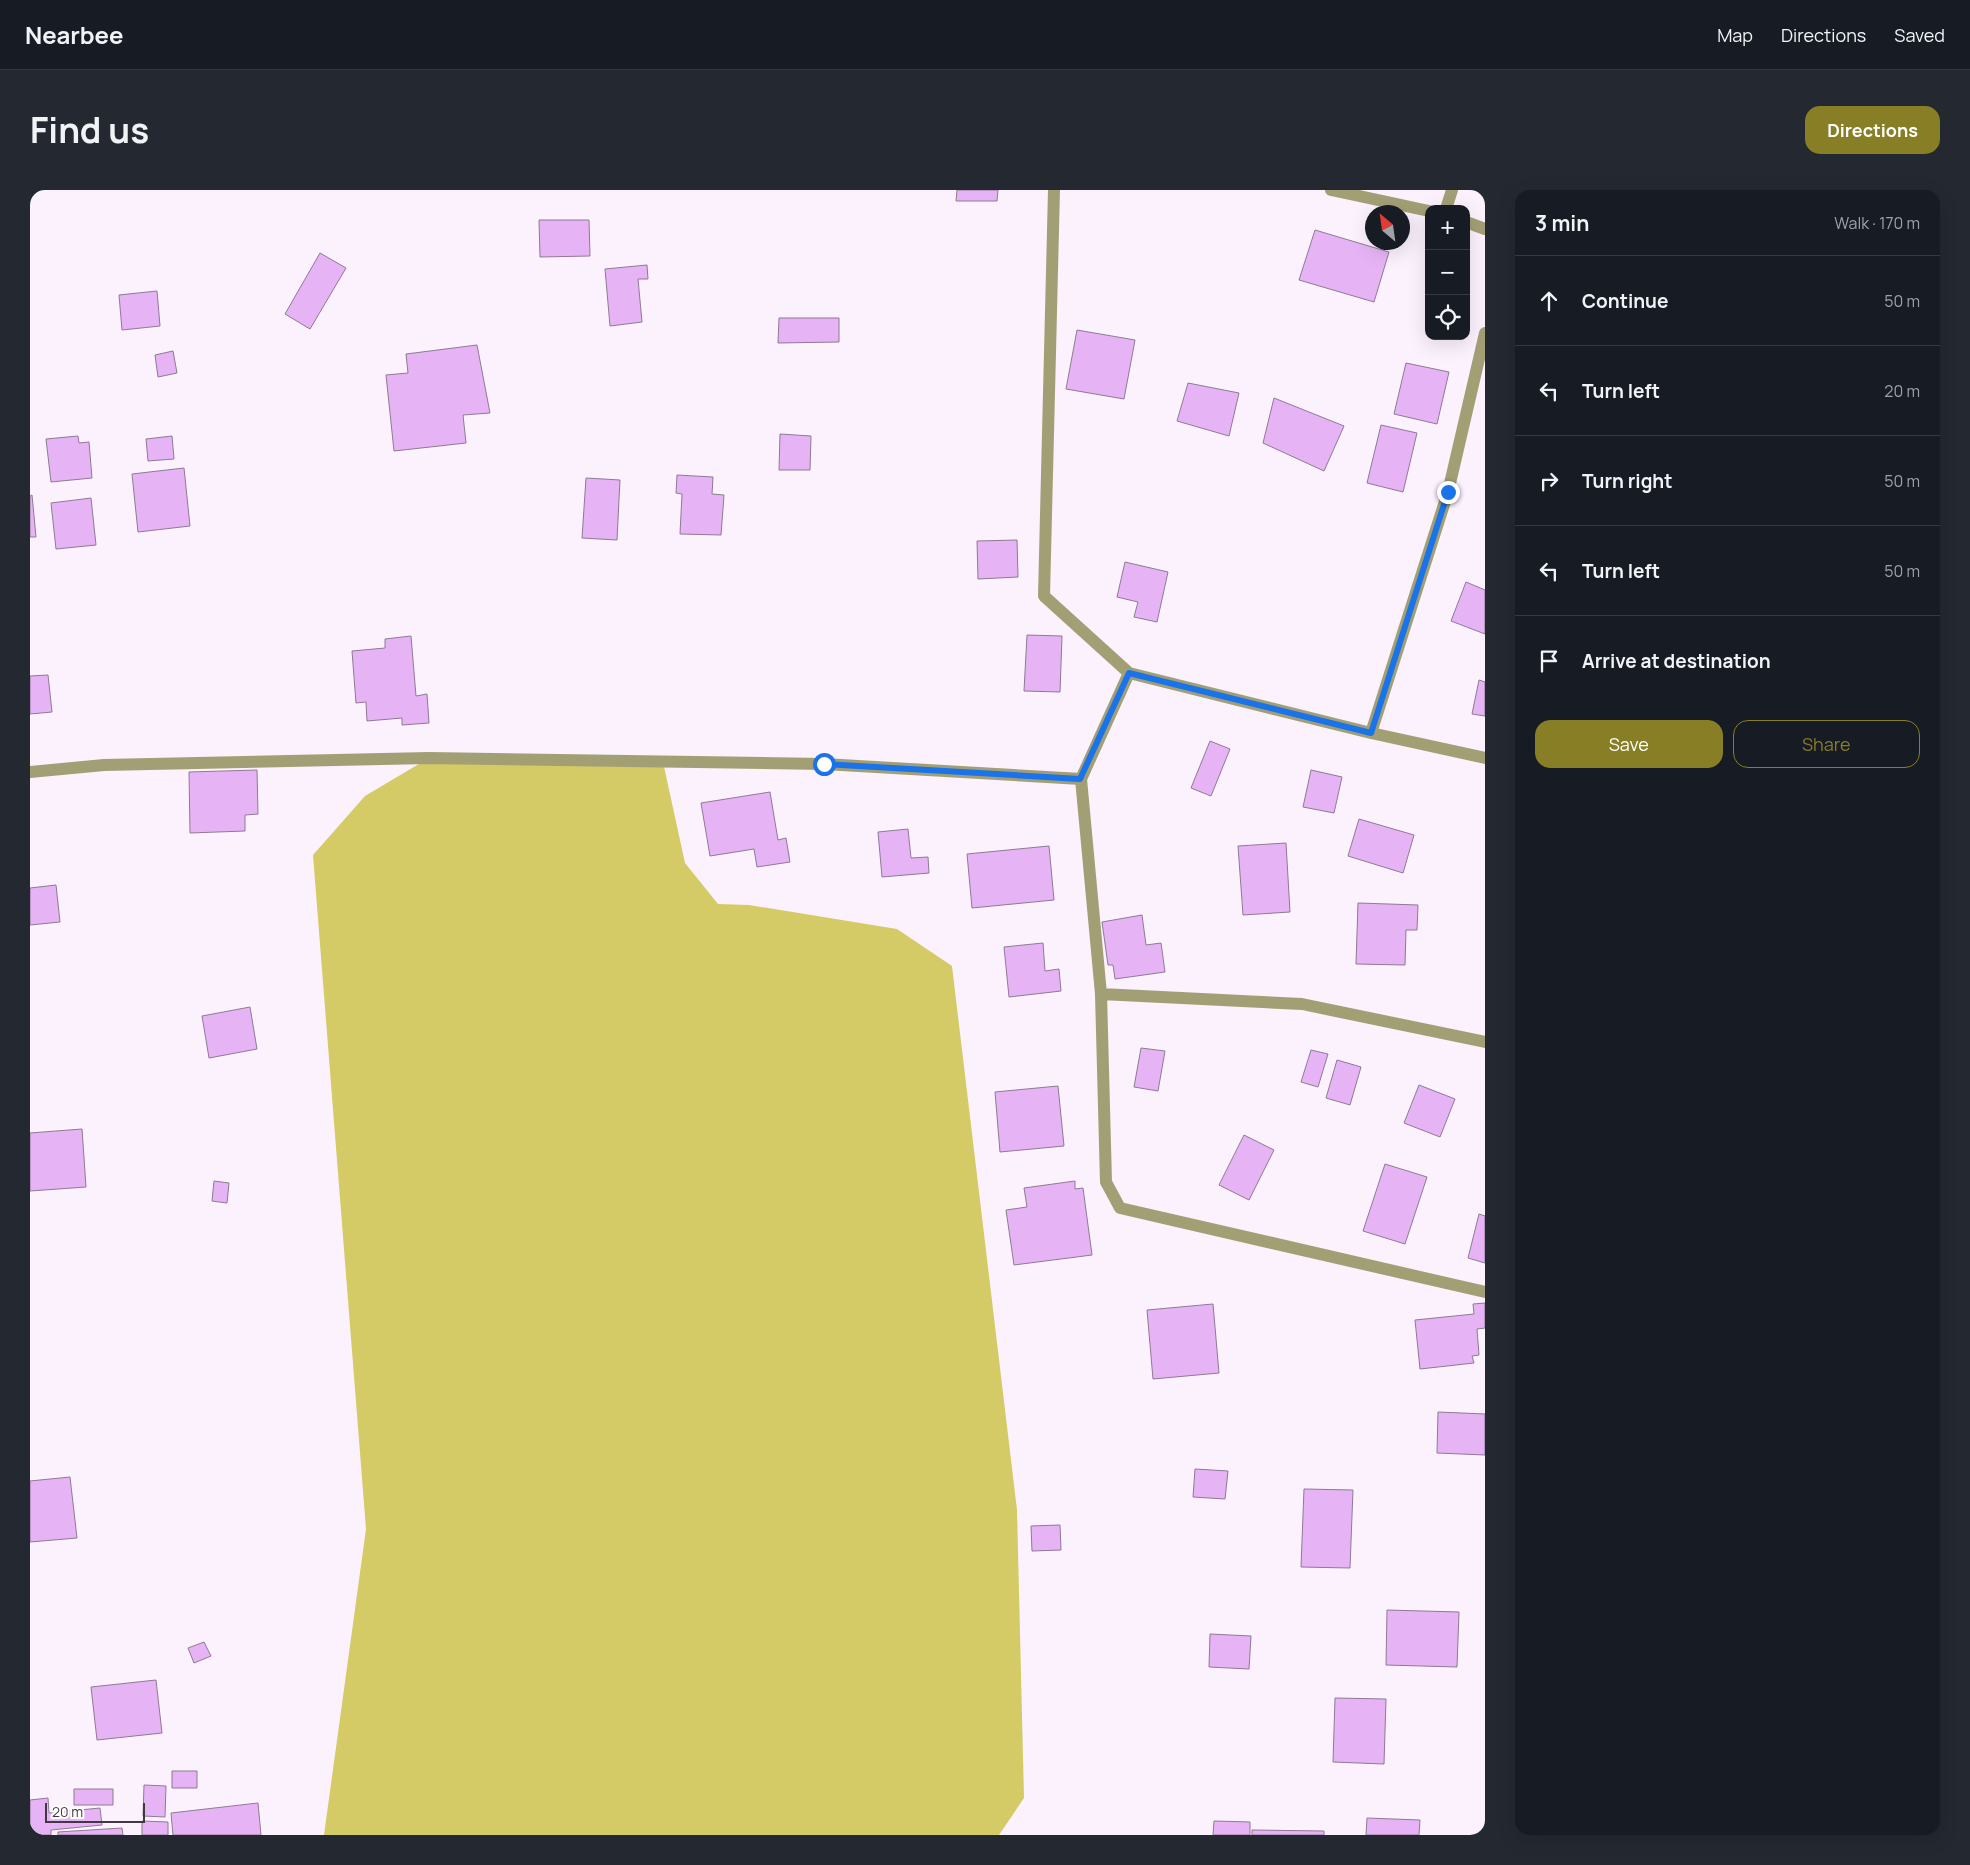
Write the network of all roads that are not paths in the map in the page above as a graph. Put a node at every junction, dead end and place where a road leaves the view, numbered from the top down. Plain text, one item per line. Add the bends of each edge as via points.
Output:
1 (1054, 190) edge
2 (1331, 190) edge
3 (1452, 190) edge
4 (1447, 205) edge
5 (1425, 209) edge
6 (1470, 223) edge
7 (1485, 229) edge
8 (1485, 333) edge
9 (1129, 673) junction
10 (1371, 733) junction
11 (1485, 758) edge
12 (30, 772) edge
13 (1080, 779) junction
14 (1100, 994) junction
15 (1485, 1042) edge
16 (1485, 1292) edge

1 - 9 street via 1044,596
2 - 5 street
3 - 4 street
6 - 7 street
8 - 10 street via 1448,492
9 - 10 street
9 - 13 street
10 - 11 street
12 - 13 street via 104,765 429,758 824,764
13 - 14 street
14 - 15 street via 1302,1004
14 - 16 street via 1106,1182 1120,1208

